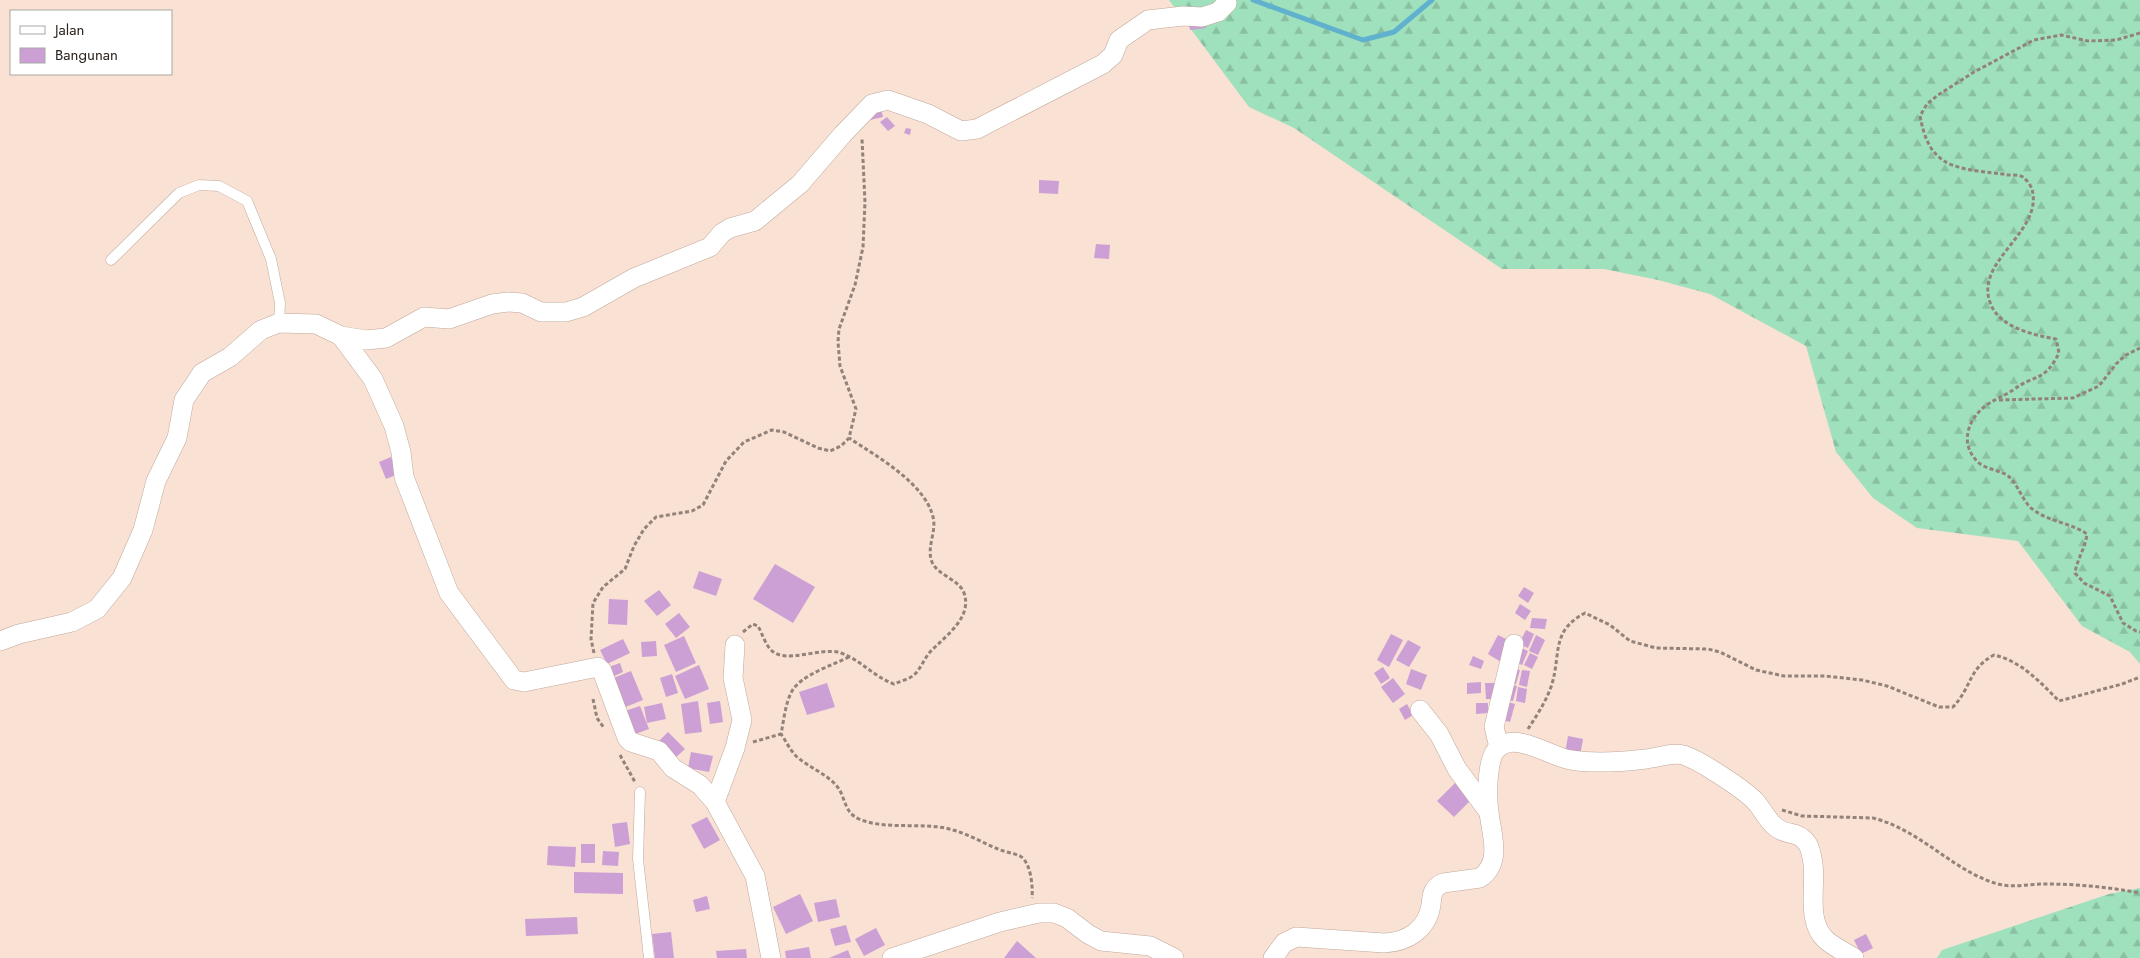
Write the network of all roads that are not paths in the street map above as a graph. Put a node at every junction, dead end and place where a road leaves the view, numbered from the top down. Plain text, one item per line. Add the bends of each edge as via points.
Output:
1 (1228, 3) dead end
2 (112, 260) dead end
3 (279, 323) junction
4 (341, 336) junction
5 (0, 641) edge
6 (1514, 644) dead end
7 (735, 645) road end
8 (1420, 710) dead end
9 (1499, 747) junction
10 (640, 792) dead end
11 (715, 802) junction
12 (1488, 811) junction
13 (649, 958) edge
14 (771, 958) edge
15 (892, 958) edge
16 (1174, 958) edge
17 (1273, 958) edge
18 (1854, 958) edge

1 - 4 street via 1218,12 1202,17 1148,20 1119,40 1113,55 1103,64 977,129 961,131 928,114 888,100 872,104 800,184 755,221 730,228 710,247 634,278 583,306 552,314 522,303 508,302 449,318 424,317 386,338 366,340
2 - 3 lane via 179,193 199,184 219,186 246,200 271,259 280,304
3 - 4 street via 316,324
3 - 5 street via 260,330 230,357 202,374 184,400 177,438 156,481 143,530 122,578 97,609 72,622
4 - 11 street via 373,379 394,426 404,477 449,592 514,680 524,682 598,667 627,738 659,751 672,768 700,785
6 - 9 street via 1494,727
7 - 11 street via 733,678 742,720
8 - 12 street
9 - 12 street via 1490,762
9 - 18 street via 1519,742 1570,760 1617,762 1681,754 1700,762 1756,801 1778,829 1800,835 1808,845 1814,875 1814,920 1818,932
10 - 13 lane via 638,859
11 - 14 street via 755,876
12 - 17 street via 1495,852 1492,864 1480,878 1438,886 1430,896 1427,918 1409,938 1384,943 1296,938 1284,943
15 - 16 street via 1019,916 1038,913 1054,913 1067,918 1101,941 1150,946

